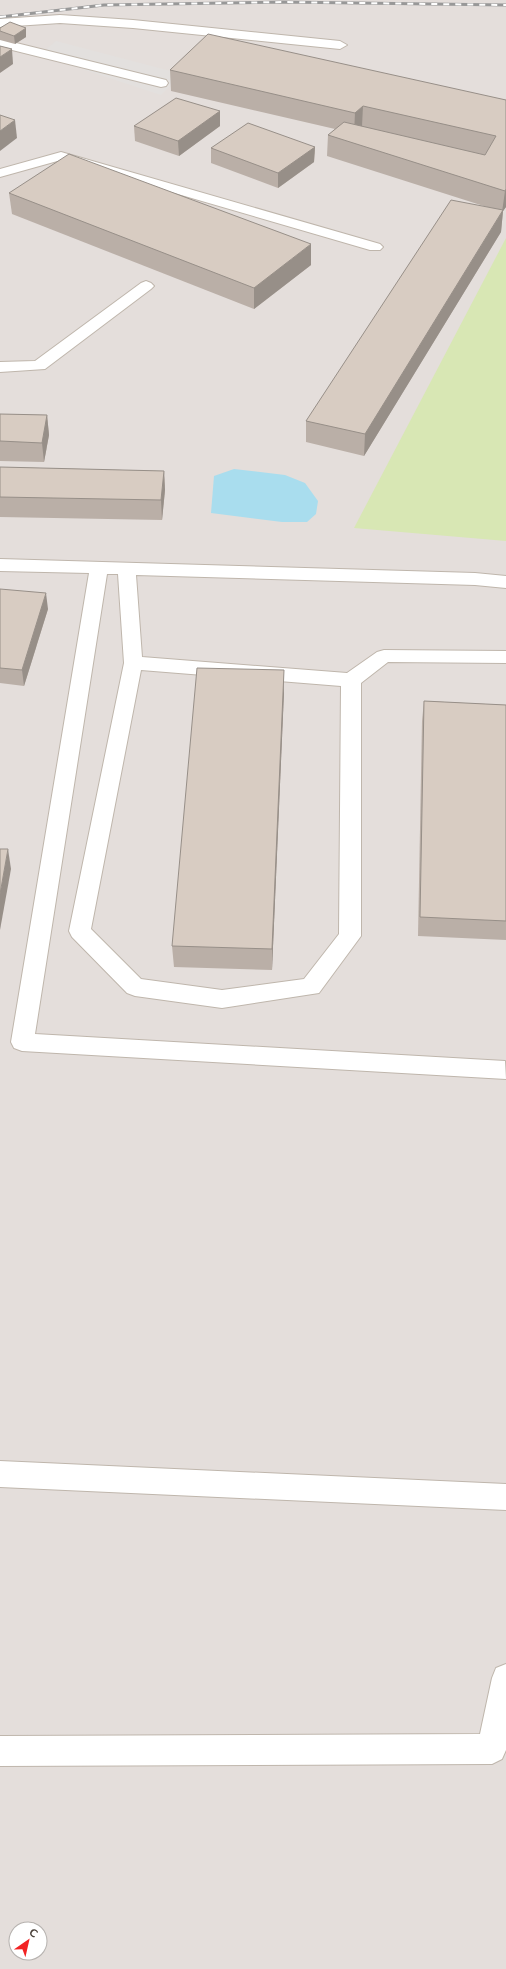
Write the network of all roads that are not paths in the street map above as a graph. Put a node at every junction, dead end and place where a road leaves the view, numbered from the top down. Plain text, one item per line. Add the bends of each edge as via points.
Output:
1 (0, 23) edge
2 (0, 43) edge
3 (340, 45) dead end
4 (161, 83) dead end
5 (0, 173) edge
6 (375, 247) dead end
7 (146, 286) dead end
8 (0, 367) edge
9 (0, 565) edge
10 (98, 568) junction
11 (127, 569) junction
12 (506, 582) edge
13 (506, 657) edge
14 (133, 663) junction
15 (351, 680) junction
16 (505, 1070) edge
17 (0, 1474) edge
18 (506, 1498) edge
19 (506, 1678) edge
20 (0, 1751) edge

1 - 3 lane via 60,19 126,23
2 - 4 lane
5 - 6 lane via 61,156
7 - 8 lane via 38,366
9 - 10 lane
10 - 11 lane
10 - 16 lane via 22,1042
11 - 12 lane
11 - 14 lane
13 - 15 lane via 384,656
14 - 15 lane
14 - 15 lane via 80,931 135,987 222,999 311,987 350,936
17 - 18 lane
19 - 20 lane via 492,1749

